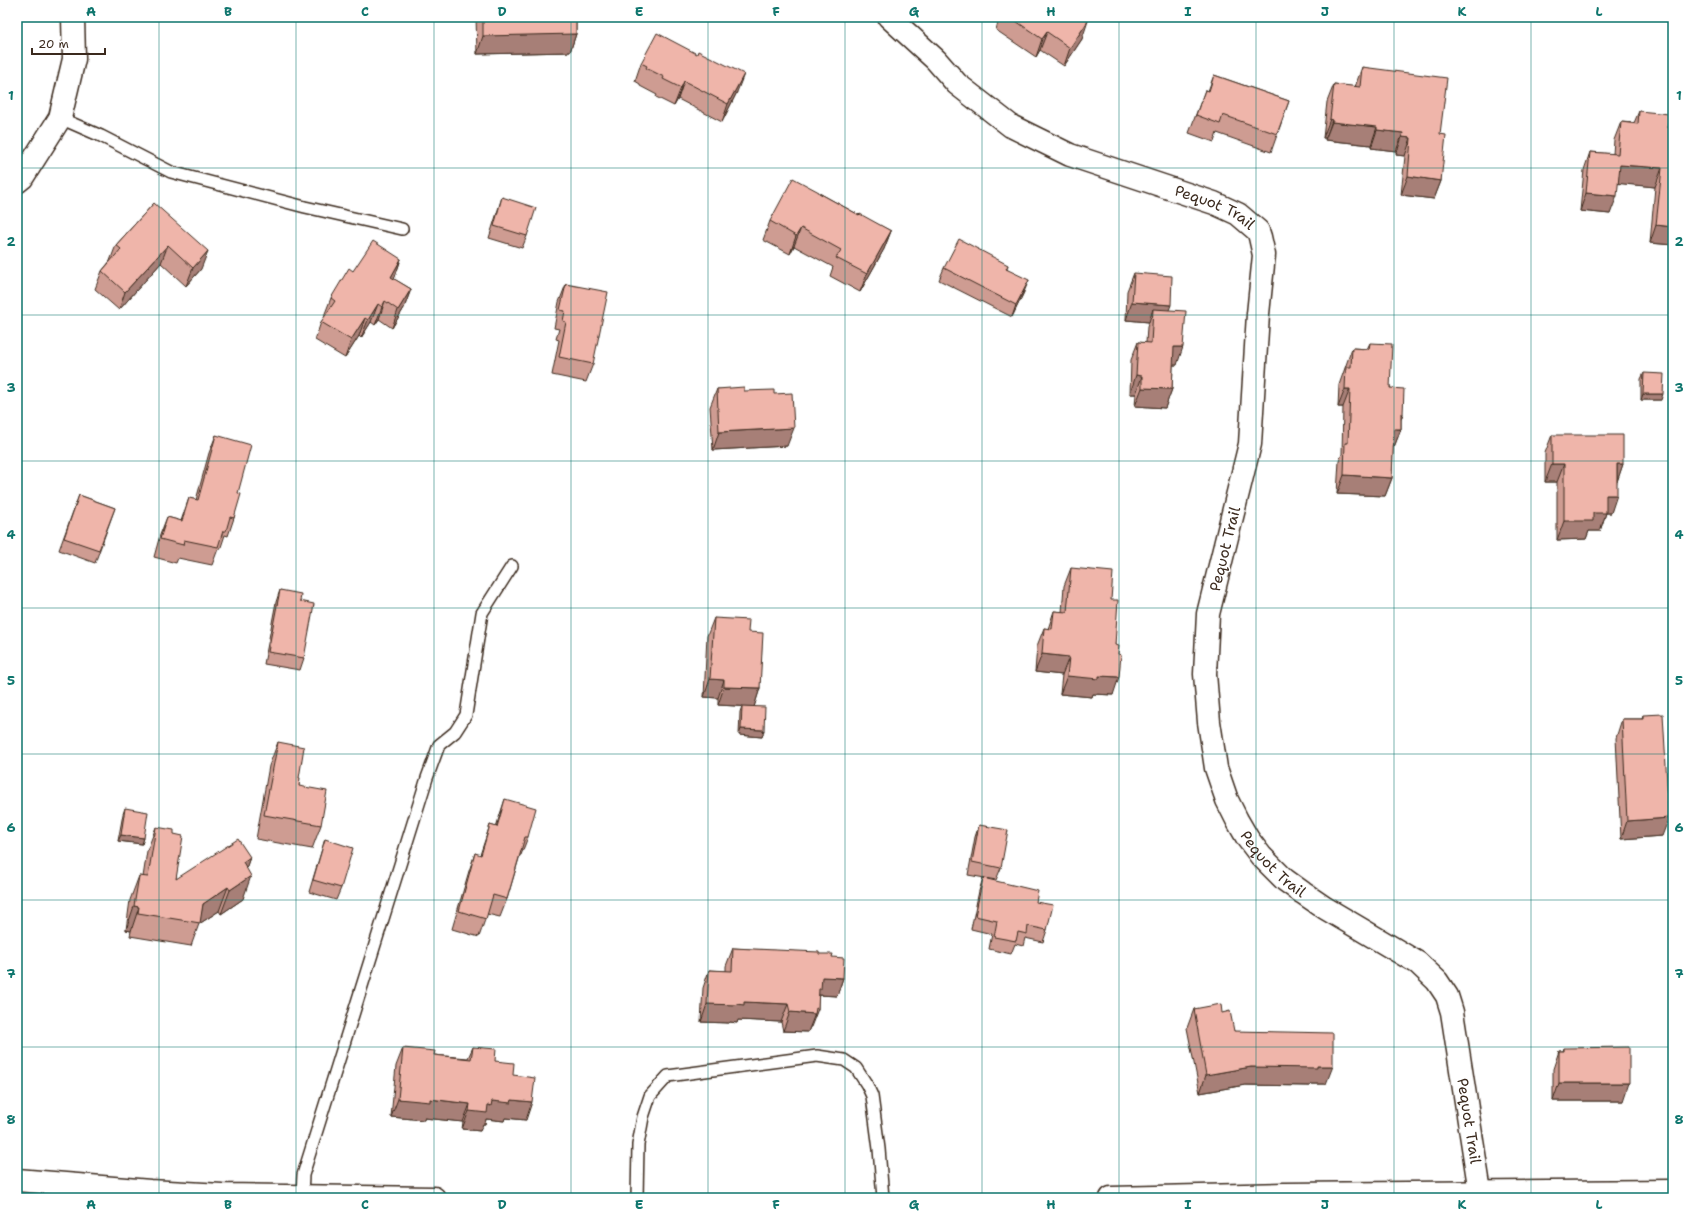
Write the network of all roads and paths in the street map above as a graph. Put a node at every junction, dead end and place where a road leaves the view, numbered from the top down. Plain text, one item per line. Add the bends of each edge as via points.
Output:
1 (73, 17) edge
2 (889, 17) edge
3 (60, 118) junction
4 (17, 182) edge
5 (402, 230) dead end
6 (512, 566) dead end
7 (17, 1180) edge
8 (1673, 1191) edge
9 (1480, 1192) junction
10 (302, 1196) junction
11 (434, 1198) edge
12 (637, 1198) edge
13 (883, 1198) edge
14 (1111, 1198) edge

1 - 3 street via 74,59
2 - 9 street, Pequot Trail via 936,60 957,84 1010,126 1070,155 1214,203 1238,214 1258,231 1264,255 1250,444 1208,614 1205,674 1216,768 1227,800 1248,839 1285,880 1325,908 1418,963 1437,981 1447,996 1452,1012
3 - 4 street
3 - 5 lane via 171,172
6 - 10 lane via 482,613 466,715 455,732 439,745 427,778 303,1175
7 - 10 street via 158,1192
8 - 9 street
9 - 14 street
10 - 11 street
12 - 13 lane via 638,1145 643,1117 650,1096 668,1076 817,1056 844,1060 856,1068 867,1085 872,1096

